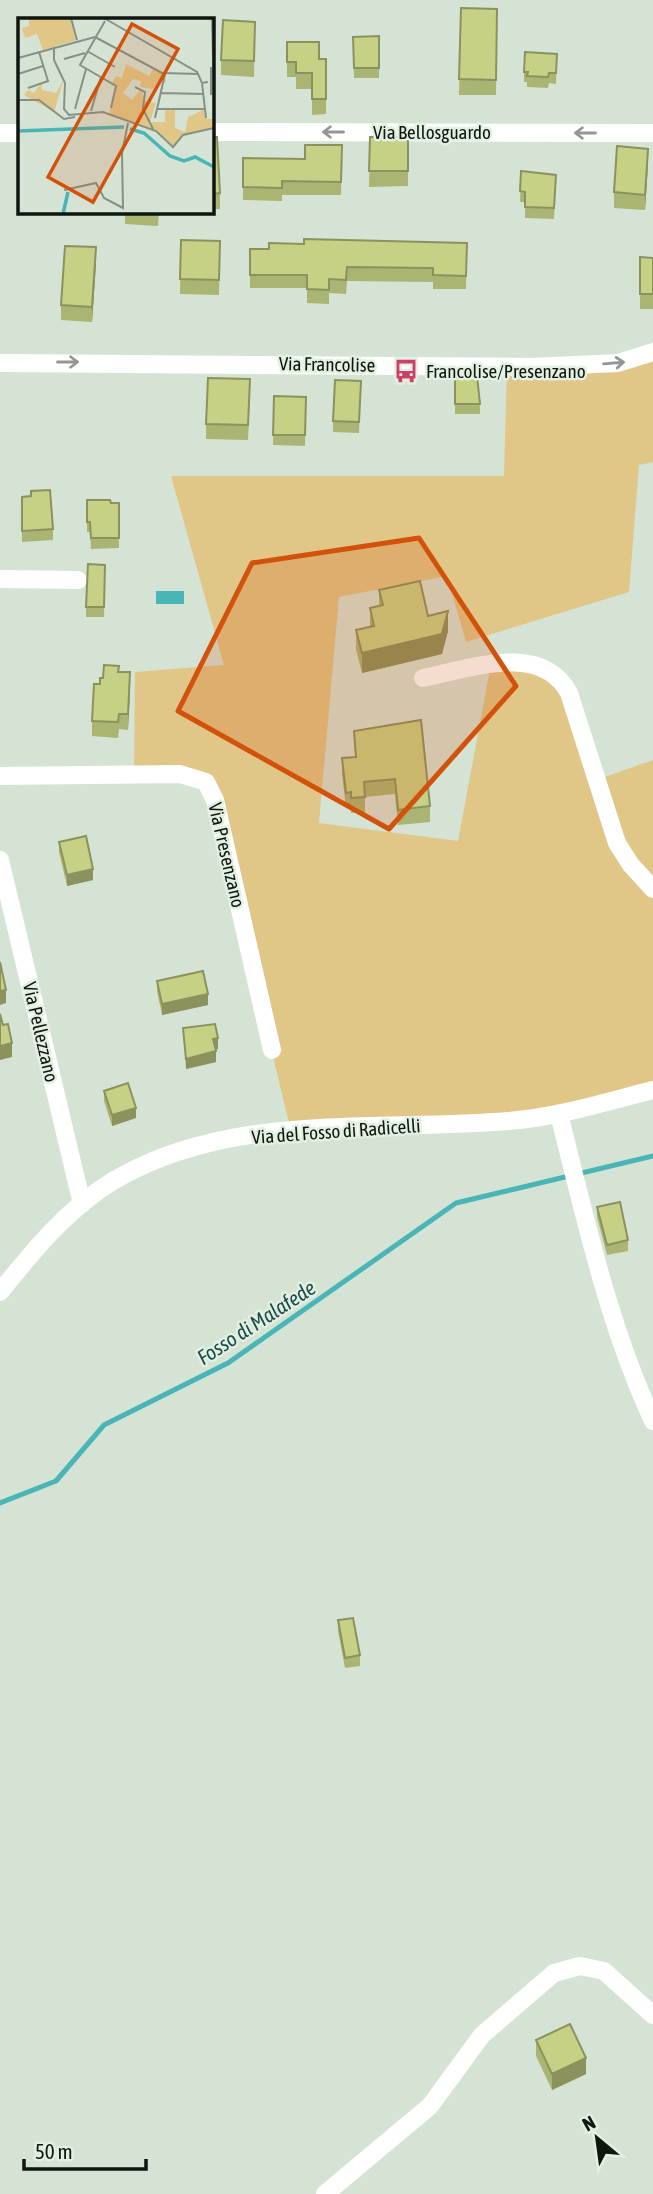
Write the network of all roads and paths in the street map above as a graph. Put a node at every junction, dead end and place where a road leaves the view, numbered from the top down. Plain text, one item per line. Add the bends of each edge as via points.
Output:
1 (18, 132) edge
2 (214, 132) edge
3 (0, 133) edge
4 (653, 133) edge
5 (653, 352) edge
6 (0, 363) edge
7 (0, 579) edge
8 (78, 580) dead end
9 (423, 678) dead end
10 (0, 776) edge
11 (0, 860) edge
12 (653, 890) edge
13 (272, 1050) dead end
14 (653, 1090) edge
15 (559, 1114) junction
16 (82, 1203) junction
17 (0, 1292) edge
18 (653, 1421) edge
19 (653, 2015) edge
20 (325, 2194) edge

1 - 3 street
4 -> 2 street, Via Bellosguardo
6 -> 5 street, Via Francolise via 532,366 618,363
7 - 8 street
9 - 12 street via 514,662 558,675 569,693 617,843
10 - 13 street, Via Presenzano via 180,774 206,782 215,800
11 - 16 street, Via Pellezzano
14 - 15 street, Via del Fosso di Radicelli
15 - 16 street, Via del Fosso di Radicelli via 485,1123 291,1131 215,1142 146,1163
15 - 18 street via 594,1254
16 - 17 street, Via del Fosso di Radicelli via 39,1244
19 - 20 street via 604,1971 572,1966 554,1973 482,2035 430,2106

